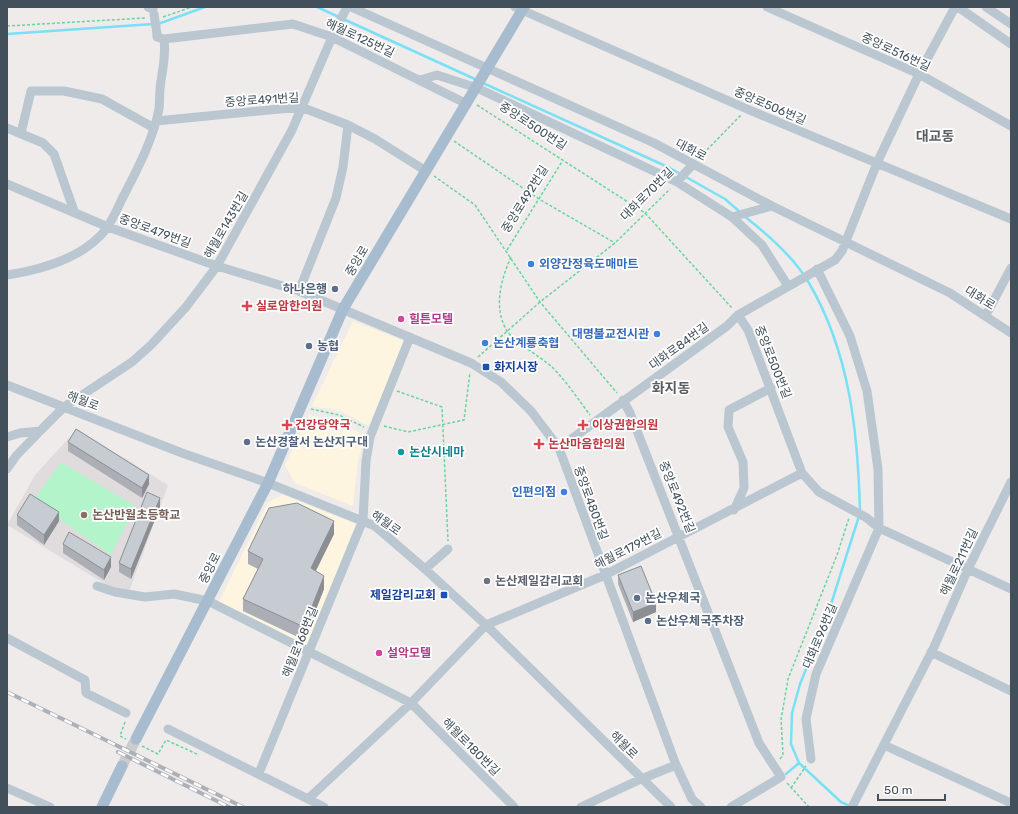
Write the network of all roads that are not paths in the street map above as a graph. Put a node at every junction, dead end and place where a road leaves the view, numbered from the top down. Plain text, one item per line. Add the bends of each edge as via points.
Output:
1 (351, 7) edge
2 (767, 7) edge
3 (955, 7) edge
4 (958, 7) edge
5 (986, 7) edge
6 (520, 8) edge
7 (346, 11) edge
8 (153, 12) edge
9 (1011, 24) edge
10 (160, 36) junction
11 (332, 37) junction
12 (1011, 44) edge
13 (487, 68) junction
14 (919, 74) junction
15 (420, 80) junction
16 (477, 88) junction
17 (468, 102) junction
18 (301, 107) junction
19 (155, 124) junction
20 (348, 125) junction
21 (1011, 126) edge
22 (7, 128) edge
23 (21, 133) junction
24 (876, 163) junction
25 (693, 164) junction
26 (426, 171) junction
27 (677, 182) junction
28 (7, 184) edge
29 (772, 206) junction
30 (74, 211) junction
31 (732, 217) junction
32 (1011, 219) edge
33 (108, 227) junction
34 (845, 241) junction
35 (217, 266) junction
36 (1011, 268) edge
37 (813, 271) junction
38 (7, 274) edge
39 (788, 286) junction
40 (299, 291) junction
41 (343, 309) junction
42 (738, 315) junction
43 (986, 315) junction
44 (1011, 333) edge
45 (410, 337) junction
46 (7, 385) edge
47 (771, 388) junction
48 (623, 400) junction
49 (64, 407) junction
50 (40, 431) junction
51 (7, 437) edge
52 (559, 448) junction
53 (7, 469) edge
54 (802, 473) junction
55 (1011, 482) edge
56 (268, 483) junction
57 (734, 510) junction
58 (363, 520) junction
59 (879, 528) junction
60 (680, 536) junction
61 (448, 549) road end
62 (425, 568) junction
63 (968, 569) junction
64 (605, 575) junction
65 (97, 586) dead end
66 (1011, 589) edge
67 (208, 601) junction
68 (486, 625) junction
69 (7, 638) edge
70 (310, 652) junction
71 (931, 652) junction
72 (1011, 691) edge
73 (411, 703) junction
74 (126, 713) dead end
75 (168, 729) dead end
76 (136, 739) tunnel mouth
77 (884, 745) junction
78 (812, 759) dead end
79 (676, 765) junction
80 (122, 766) tunnel mouth
81 (259, 773) junction
82 (641, 779) junction
83 (7, 788) edge
84 (309, 798) junction
85 (1011, 803) edge
86 (49, 807) edge
87 (102, 807) edge
88 (324, 807) edge
89 (514, 807) edge
90 (581, 807) edge
91 (671, 807) edge
92 (701, 807) edge
93 (731, 807) edge
94 (852, 807) edge

1 - 13 street, 대화로
2 - 14 street, 중앙로516번길
3 - 14 street, 대화로84번길
4 - 12 street
5 - 9 street
6 - 13 main road, 중앙로
6 - 24 street, 중앙로506번길
7 - 11 street, 해월로143번길
8 - 10 street, bridge
10 - 11 street, 해월로125번길 via 293,24
10 - 19 street via 166,57
11 - 15 street, 해월로125번길
11 - 18 street, 해월로143번길
13 - 16 main road, 중앙로
13 - 25 street, 대화로 via 654,143
14 - 21 street, 중앙로516번길
14 - 24 street, 대화로84번길
15 - 16 street via 438,75
15 - 17 street, 해월로125번길
16 - 17 main road, 중앙로
16 - 27 street
17 - 26 main road, 중앙로
18 - 19 street, 중앙로491번길
18 - 20 street, 중앙로491번길
18 - 35 street, 해월로143번길 via 263,185
19 - 23 street via 102,99 64,91 31,91
19 - 33 street via 138,169
20 - 26 street, 중앙로491번길
20 - 40 street via 336,198
22 - 23 street
23 - 30 street via 42,143 54,154
24 - 32 street, 중앙로506번길
24 - 34 street, 대화로84번길
25 - 27 street, 대화로70번길
25 - 29 street, 대화로
26 - 41 main road, 중앙로
27 - 31 street
28 - 30 street, 중앙로479번길
29 - 31 street
29 - 34 street, 대화로
30 - 33 street, 중앙로479번길
31 - 39 street via 762,246
33 - 35 street, 중앙로479번길
33 - 38 street via 80,250 48,267
34 - 37 street, 대화로84번길 via 842,251 835,260
34 - 43 street, 대화로 via 950,293
35 - 40 street, 중앙로479번길
35 - 49 street, 해월로143번길 via 186,307 151,345 132,362
36 - 43 street
37 - 39 street, 대화로84번길
37 - 59 street via 850,336 867,391 878,469
39 - 42 street, 대화로84번길
40 - 41 street, 중앙로479번길
41 - 45 street, 중앙로480번길
41 - 56 main road, 중앙로
42 - 47 street, 중앙로500번길 via 748,330
42 - 48 street, 대화로84번길 via 727,326
43 - 44 street, 대화로
45 - 52 street, 중앙로480번길 via 471,363 501,382 531,411
45 - 58 street, 해월로168번길 via 374,428 366,461
46 - 49 street, 해월로
47 - 54 street, 중앙로500번길
47 - 57 street via 729,410 728,427 743,462 744,475 744,488
48 - 52 street, 대화로84번길
48 - 60 street, 중앙로492번길
49 - 50 street, 해월로143번길
49 - 56 street, 해월로
50 - 51 street
50 - 53 street, 해월로143번길
52 - 64 street, 중앙로480번길
54 - 57 street, 해월로179번길
54 - 59 street, 중앙로500번길 via 819,492 867,518
55 - 63 street, 해월로211번길
56 - 58 street, 해월로
56 - 67 main road, 중앙로
57 - 60 street, 해월로179번길
58 - 62 street, 해월로 via 375,526
58 - 70 street, 해월로168번길
59 - 63 street, 중앙로500번길
59 - 78 street, 대화로96번길 via 816,674 806,719
60 - 64 street, 해월로179번길
60 - 93 street, 중앙로492번길 via 748,718 759,743 781,777
61 - 62 street
62 - 68 street, 해월로
63 - 66 street, 중앙로500번길
63 - 71 street, 해월로211번길
64 - 68 street, 해월로179번길
64 - 79 street, 중앙로480번길
65 - 67 street, 해월로180번길 via 145,597 174,594
67 - 70 street, 해월로180번길
67 - 76 main road, 중앙로
68 - 73 street
68 - 82 street, 해월로
69 - 74 street via 85,680 86,693
70 - 73 street, 해월로180번길
70 - 81 street, 해월로168번길
71 - 72 street
71 - 77 street, 해월로211번길
73 - 84 street
73 - 89 street, 해월로180번길
75 - 81 street
77 - 85 street
77 - 94 street, 해월로211번길
79 - 82 street
79 - 92 street, 중앙로480번길 via 692,799
80 - 87 main road
81 - 84 street
82 - 90 street
82 - 91 street, 해월로
83 - 86 street
84 - 88 street

